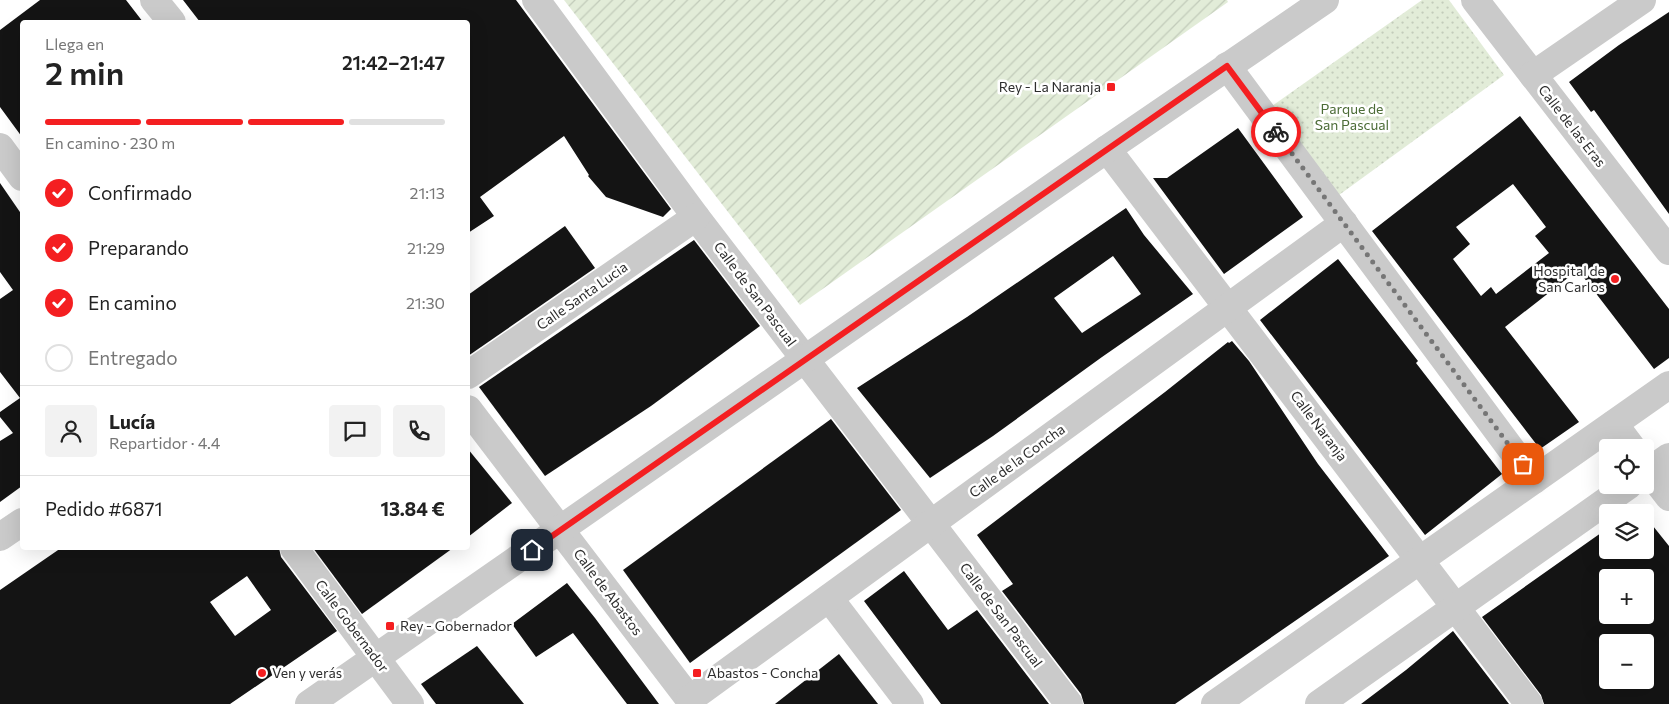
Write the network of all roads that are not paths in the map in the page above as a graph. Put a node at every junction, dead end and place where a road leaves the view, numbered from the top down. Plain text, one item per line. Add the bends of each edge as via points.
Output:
1 (154, 0) edge
2 (536, 0) edge
3 (1325, 0) edge
4 (1475, 0) edge
5 (1642, 0) edge
6 (170, 20) edge
7 (1227, 66) junction
8 (1533, 75) junction
9 (0, 147) edge
10 (1108, 149) junction
11 (20, 174) edge
12 (696, 217) junction
13 (1344, 222) junction
14 (1669, 251) edge
15 (1228, 307) junction
16 (805, 360) junction
17 (470, 374) edge
18 (1669, 385) edge
19 (470, 412) edge
20 (1614, 424) junction
21 (1625, 439) edge
22 (1654, 478) edge
23 (1534, 480) junction
24 (1616, 494) edge
25 (1669, 497) edge
26 (20, 523) edge
27 (931, 523) junction
28 (560, 530) junction
29 (0, 538) edge
30 (295, 550) edge
31 (1420, 560) junction
32 (828, 598) junction
33 (1456, 607) junction
34 (376, 658) junction
35 (692, 702) edge
36 (309, 704) edge
37 (410, 704) edge
38 (910, 704) edge
39 (1069, 704) edge
40 (1215, 704) edge
41 (1319, 704) edge
42 (1530, 704) edge

1 - 6 street
2 - 12 street, Calle de San Pascual
3 - 7 street
4 - 8 street, Calle de las Eras
5 - 8 street
7 - 10 street
7 - 13 street
8 - 14 street, Calle de las Eras
9 - 11 street
10 - 15 street, Calle Naranja
10 - 16 street
12 - 16 street, Calle de San Pascual
12 - 17 street, Calle Santa Lucia
13 - 15 street, Calle de la Concha
13 - 23 street
15 - 27 street, Calle de la Concha
15 - 31 street, Calle Naranja
16 - 27 street, Calle de San Pascual
16 - 28 street
18 - 20 street
19 - 28 street, Calle de Abastos
20 - 21 street
20 - 23 street
22 - 25 street
23 - 31 street
24 - 33 street
26 - 29 street
27 - 32 street, Calle de la Concha
27 - 39 street, Calle de San Pascual
28 - 34 street
28 - 35 street, Calle de Abastos
30 - 34 street, Calle Gobernador
31 - 33 street, Calle Naranja
31 - 40 street
32 - 35 street, Calle de la Concha
32 - 38 street
33 - 41 street
33 - 42 street, Calle Naranja
34 - 36 street
34 - 37 street, Calle Gobernador

